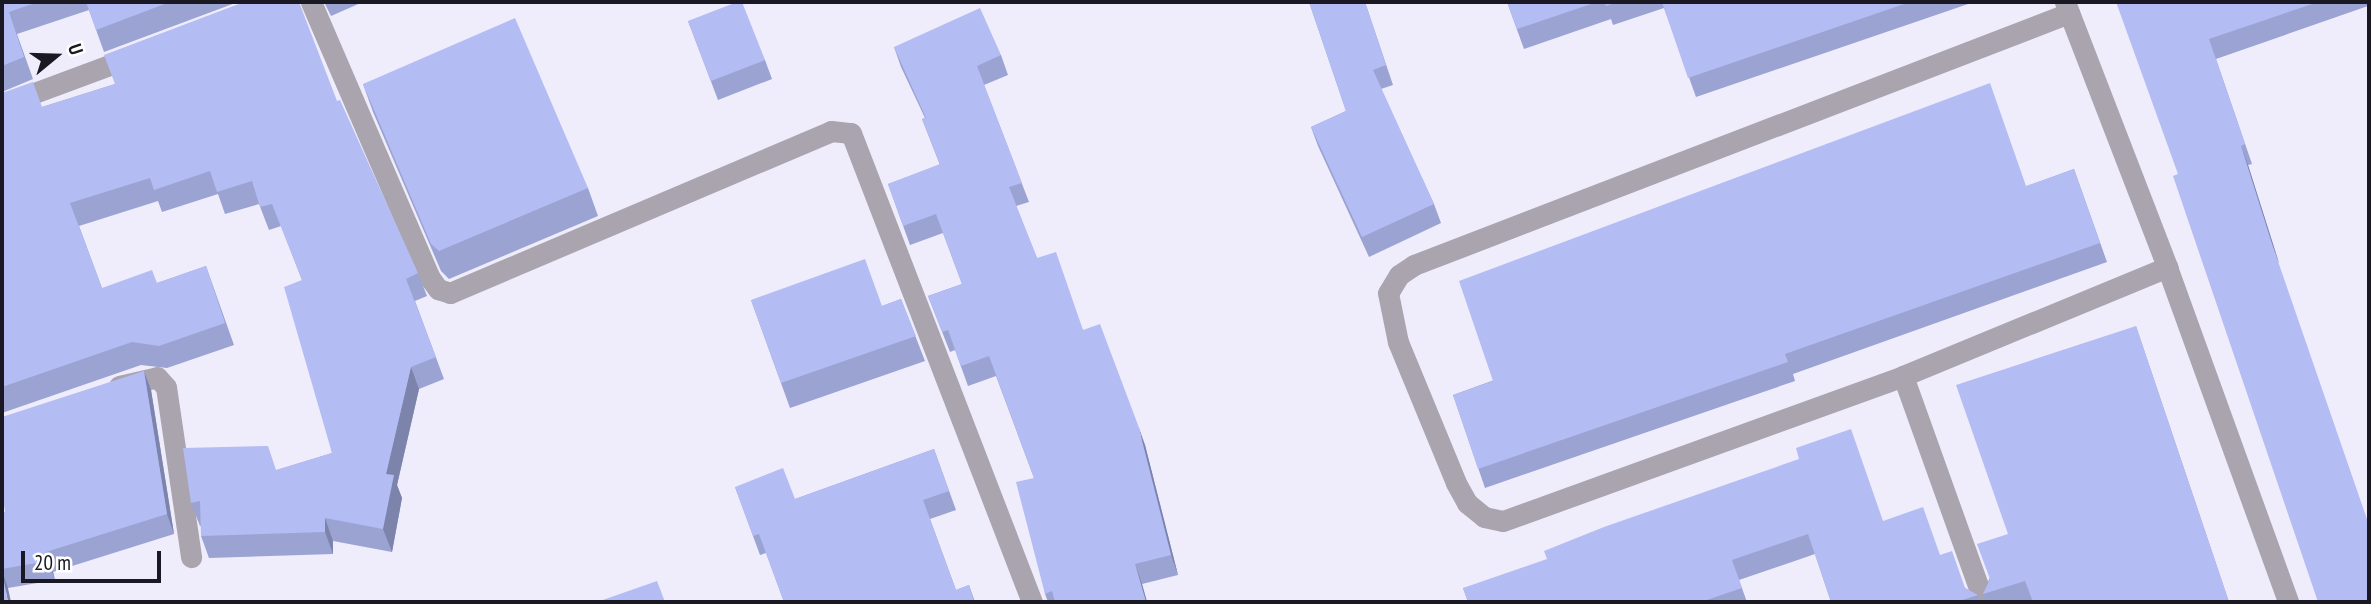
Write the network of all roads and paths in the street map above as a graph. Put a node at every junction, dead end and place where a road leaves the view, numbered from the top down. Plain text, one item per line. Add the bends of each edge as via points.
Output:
1 (311, 2) edge
2 (2067, 7) edge
3 (153, 49) edge
4 (2, 105) edge
5 (2167, 267) junction
6 (1903, 376) junction
7 (93, 396) edge
8 (191, 557) dead end
9 (1032, 602) edge
10 (1984, 602) edge
11 (2288, 602) edge

1 - 9 street via 430,278 438,289 450,293 831,131 851,133
2 - 5 street
2 - 6 street via 1435,255 1399,275 1388,293 1398,342 1456,483 1467,503 1484,517 1503,521
3 - 4 street
5 - 6 street
5 - 11 street
6 - 10 street
7 - 8 street via 145,377 158,377 166,387

